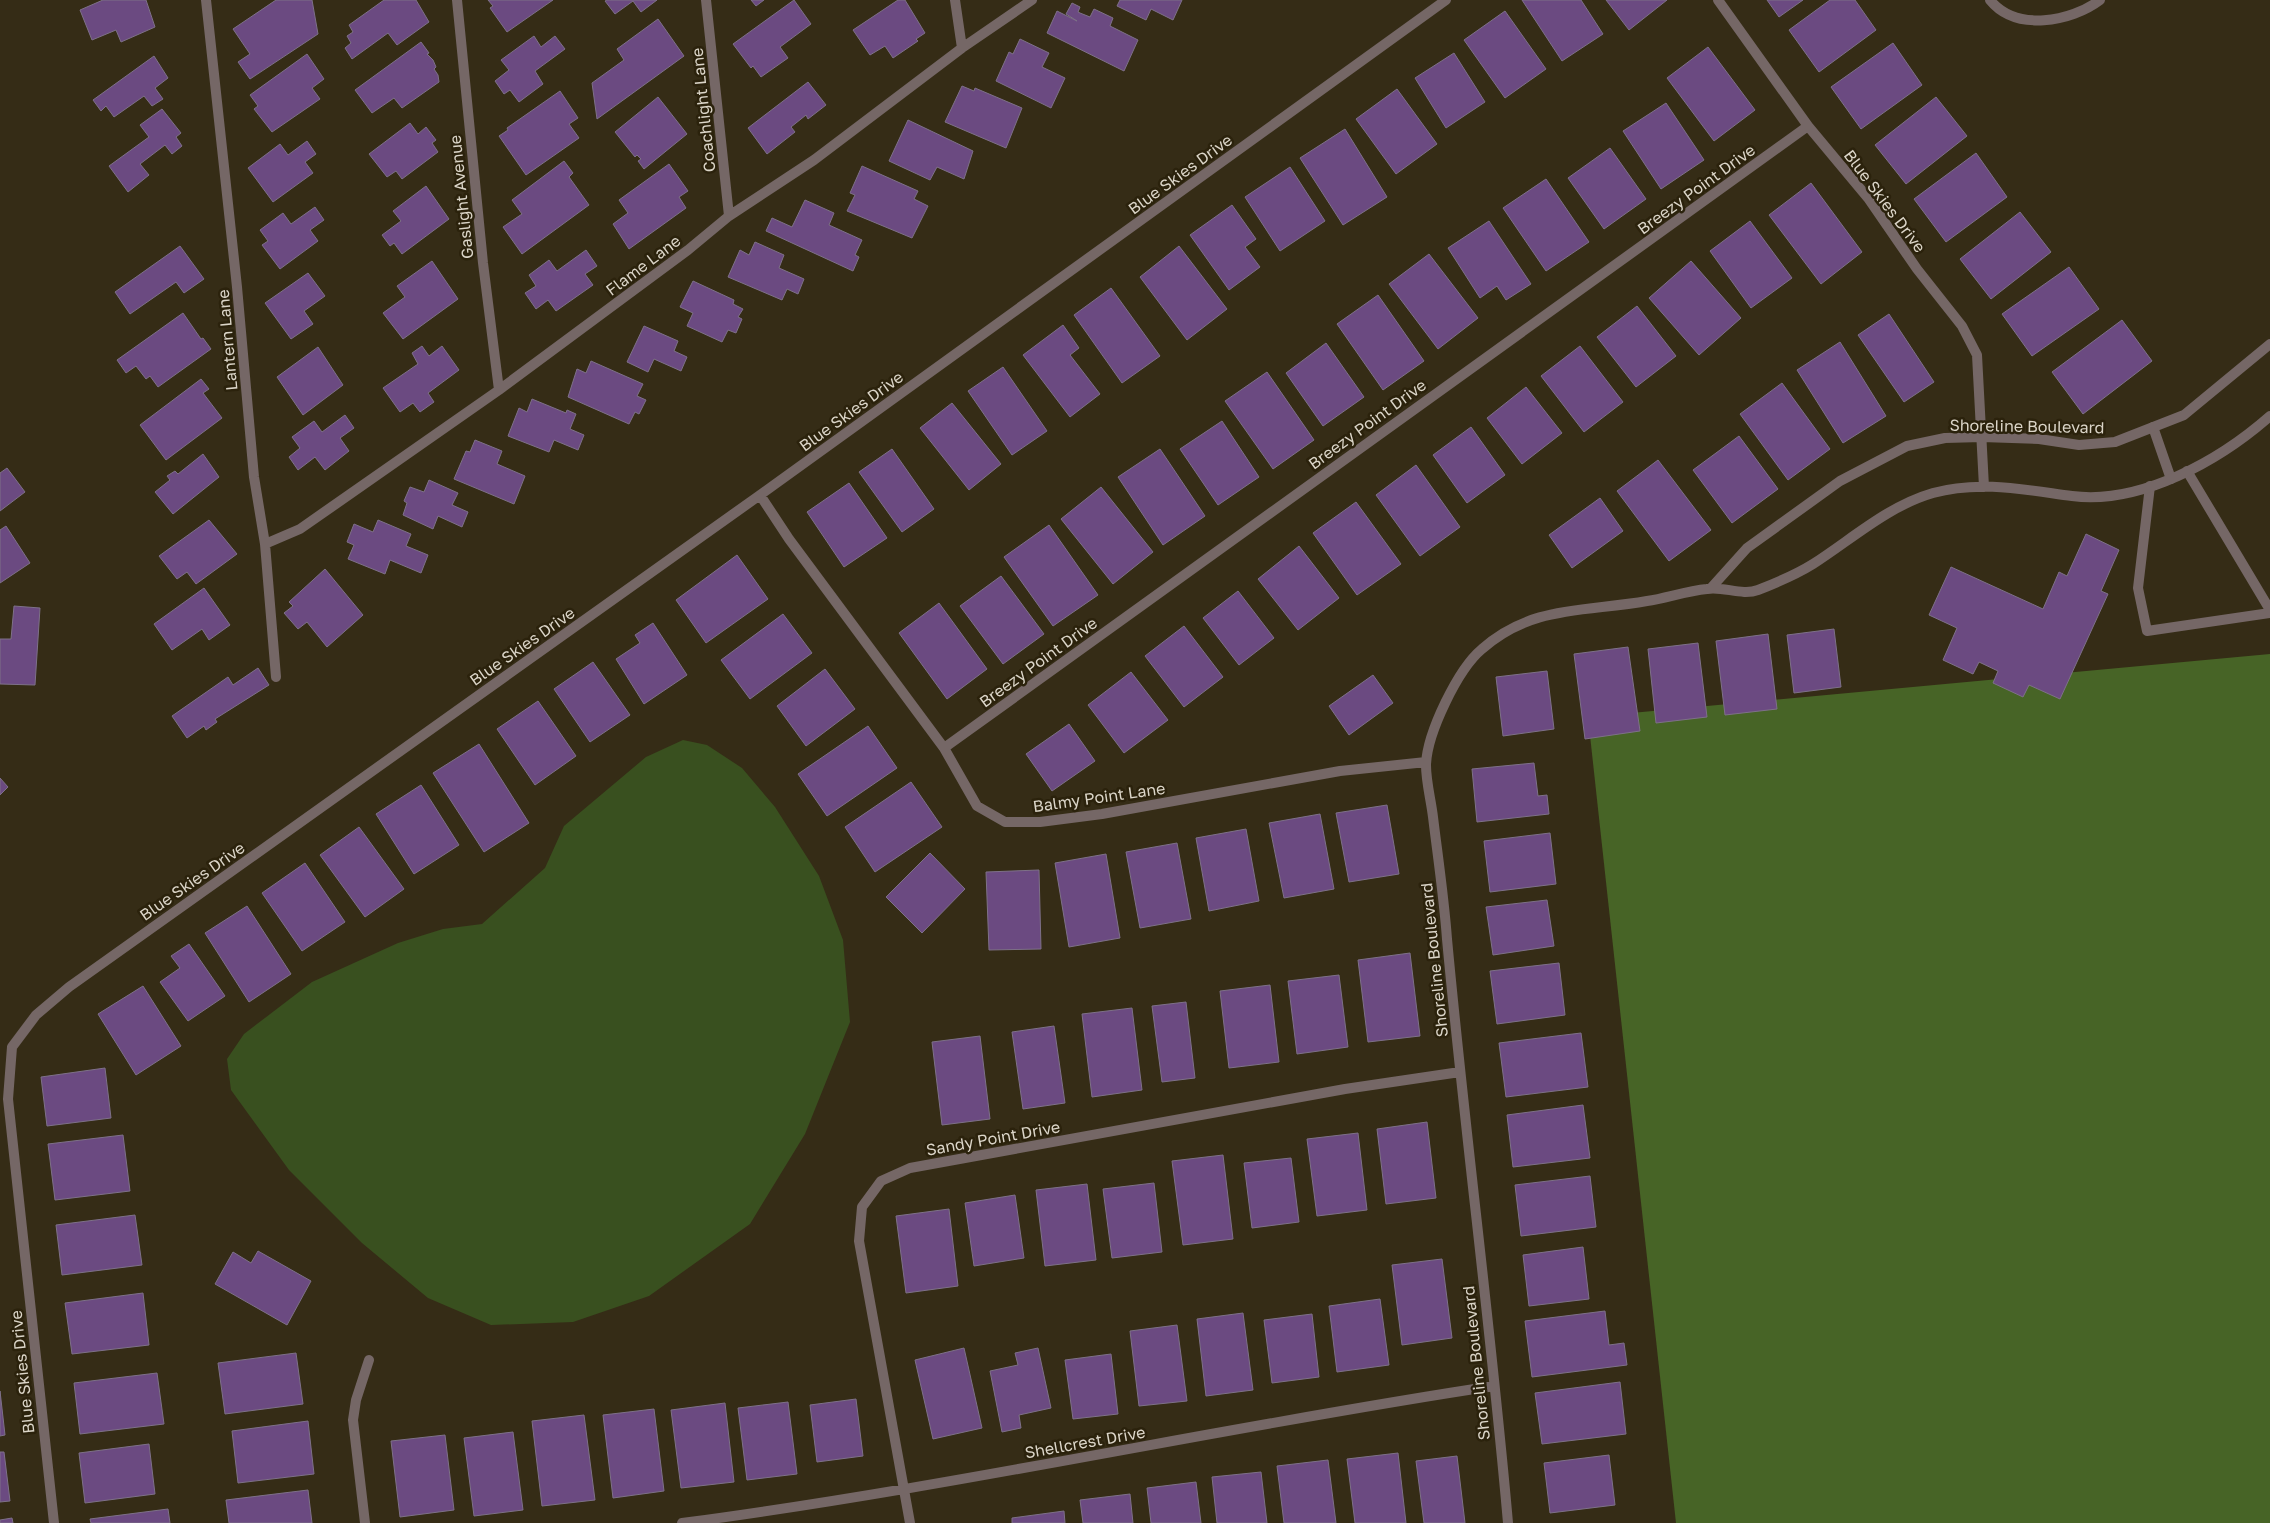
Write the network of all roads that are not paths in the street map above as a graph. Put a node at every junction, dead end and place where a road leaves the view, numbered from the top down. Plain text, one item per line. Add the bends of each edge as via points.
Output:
1 (206, 0) edge
2 (458, 0) edge
3 (706, 0) edge
4 (955, 0) edge
5 (1032, 0) edge
6 (1446, 0) edge
7 (1718, 0) edge
8 (1990, 0) edge
9 (2100, 0) edge
10 (962, 48) junction
11 (1808, 126) junction
12 (730, 216) junction
13 (2270, 344) edge
14 (499, 390) junction
15 (2270, 416) edge
16 (2153, 427) junction
17 (1982, 437) junction
18 (2187, 471) junction
19 (2171, 479) junction
20 (1984, 486) junction
21 (2150, 486) junction
22 (760, 495) junction
23 (265, 544) junction
24 (1711, 588) junction
25 (2270, 611) edge
26 (276, 677) dead end
27 (944, 748) junction
28 (1426, 762) junction
29 (1460, 1072) junction
30 (369, 1360) dead end
31 (1494, 1386) junction
32 (904, 1490) junction
33 (54, 1523) edge
34 (365, 1523) edge
35 (682, 1523) edge
36 (910, 1523) edge
37 (1508, 1523) edge

1 - 23 street, Lantern Lane via 254,477
2 - 14 street, Gaslight Avenue via 483,263
3 - 12 street, Coachlight Lane
4 - 10 street
5 - 10 street, Flame Lane
6 - 22 street, Blue Skies Drive
7 - 11 street, Blue Skies Drive
8 - 9 street via 2019,19 2053,20 2086,10
10 - 12 street, Flame Lane via 814,160
11 - 17 street, Blue Skies Drive via 1868,198 1917,269 1962,326 1977,355
11 - 27 street, Breezy Point Drive
12 - 14 street, Flame Lane
13 - 16 street, Shoreline Boulevard via 2184,415
14 - 23 street, Flame Lane via 300,529
15 - 18 street, Shoreline Boulevard via 2245,438
16 - 17 street, Shoreline Boulevard via 2115,442 2079,445 2039,439
16 - 19 street
17 - 20 street, Blue Skies Drive
17 - 24 street, Shoreline Boulevard via 1945,438 1907,446 1840,481 1747,548
18 - 19 street, Shoreline Boulevard
18 - 25 street
19 - 21 street, Shoreline Boulevard
20 - 21 street, Shoreline Boulevard via 2076,497 2110,496
20 - 24 street, Shoreline Boulevard via 1936,492 1899,505 1809,567 1752,593
21 - 25 street via 2138,588 2147,631
22 - 27 street, Balmy Point Lane
22 - 33 street, Blue Skies Drive via 69,987 36,1016 12,1047 8,1099
23 - 26 street, Lantern Lane
24 - 28 street, Shoreline Boulevard via 1645,602 1571,610 1534,618 1502,632 1477,652 1458,678 1441,710
27 - 28 street, Balmy Point Lane via 977,806 1005,822 1040,822 1102,814 1340,771
28 - 29 street, Shoreline Boulevard
29 - 31 street, Shoreline Boulevard
29 - 32 street, Sandy Point Drive via 1345,1089 910,1168 881,1181 862,1207 859,1241
30 - 34 street via 353,1420
31 - 32 street, Shellcrest Drive via 1365,1406
31 - 37 street, Shoreline Boulevard
32 - 35 street, Shellcrest Drive
32 - 36 street, Sandy Point Drive

